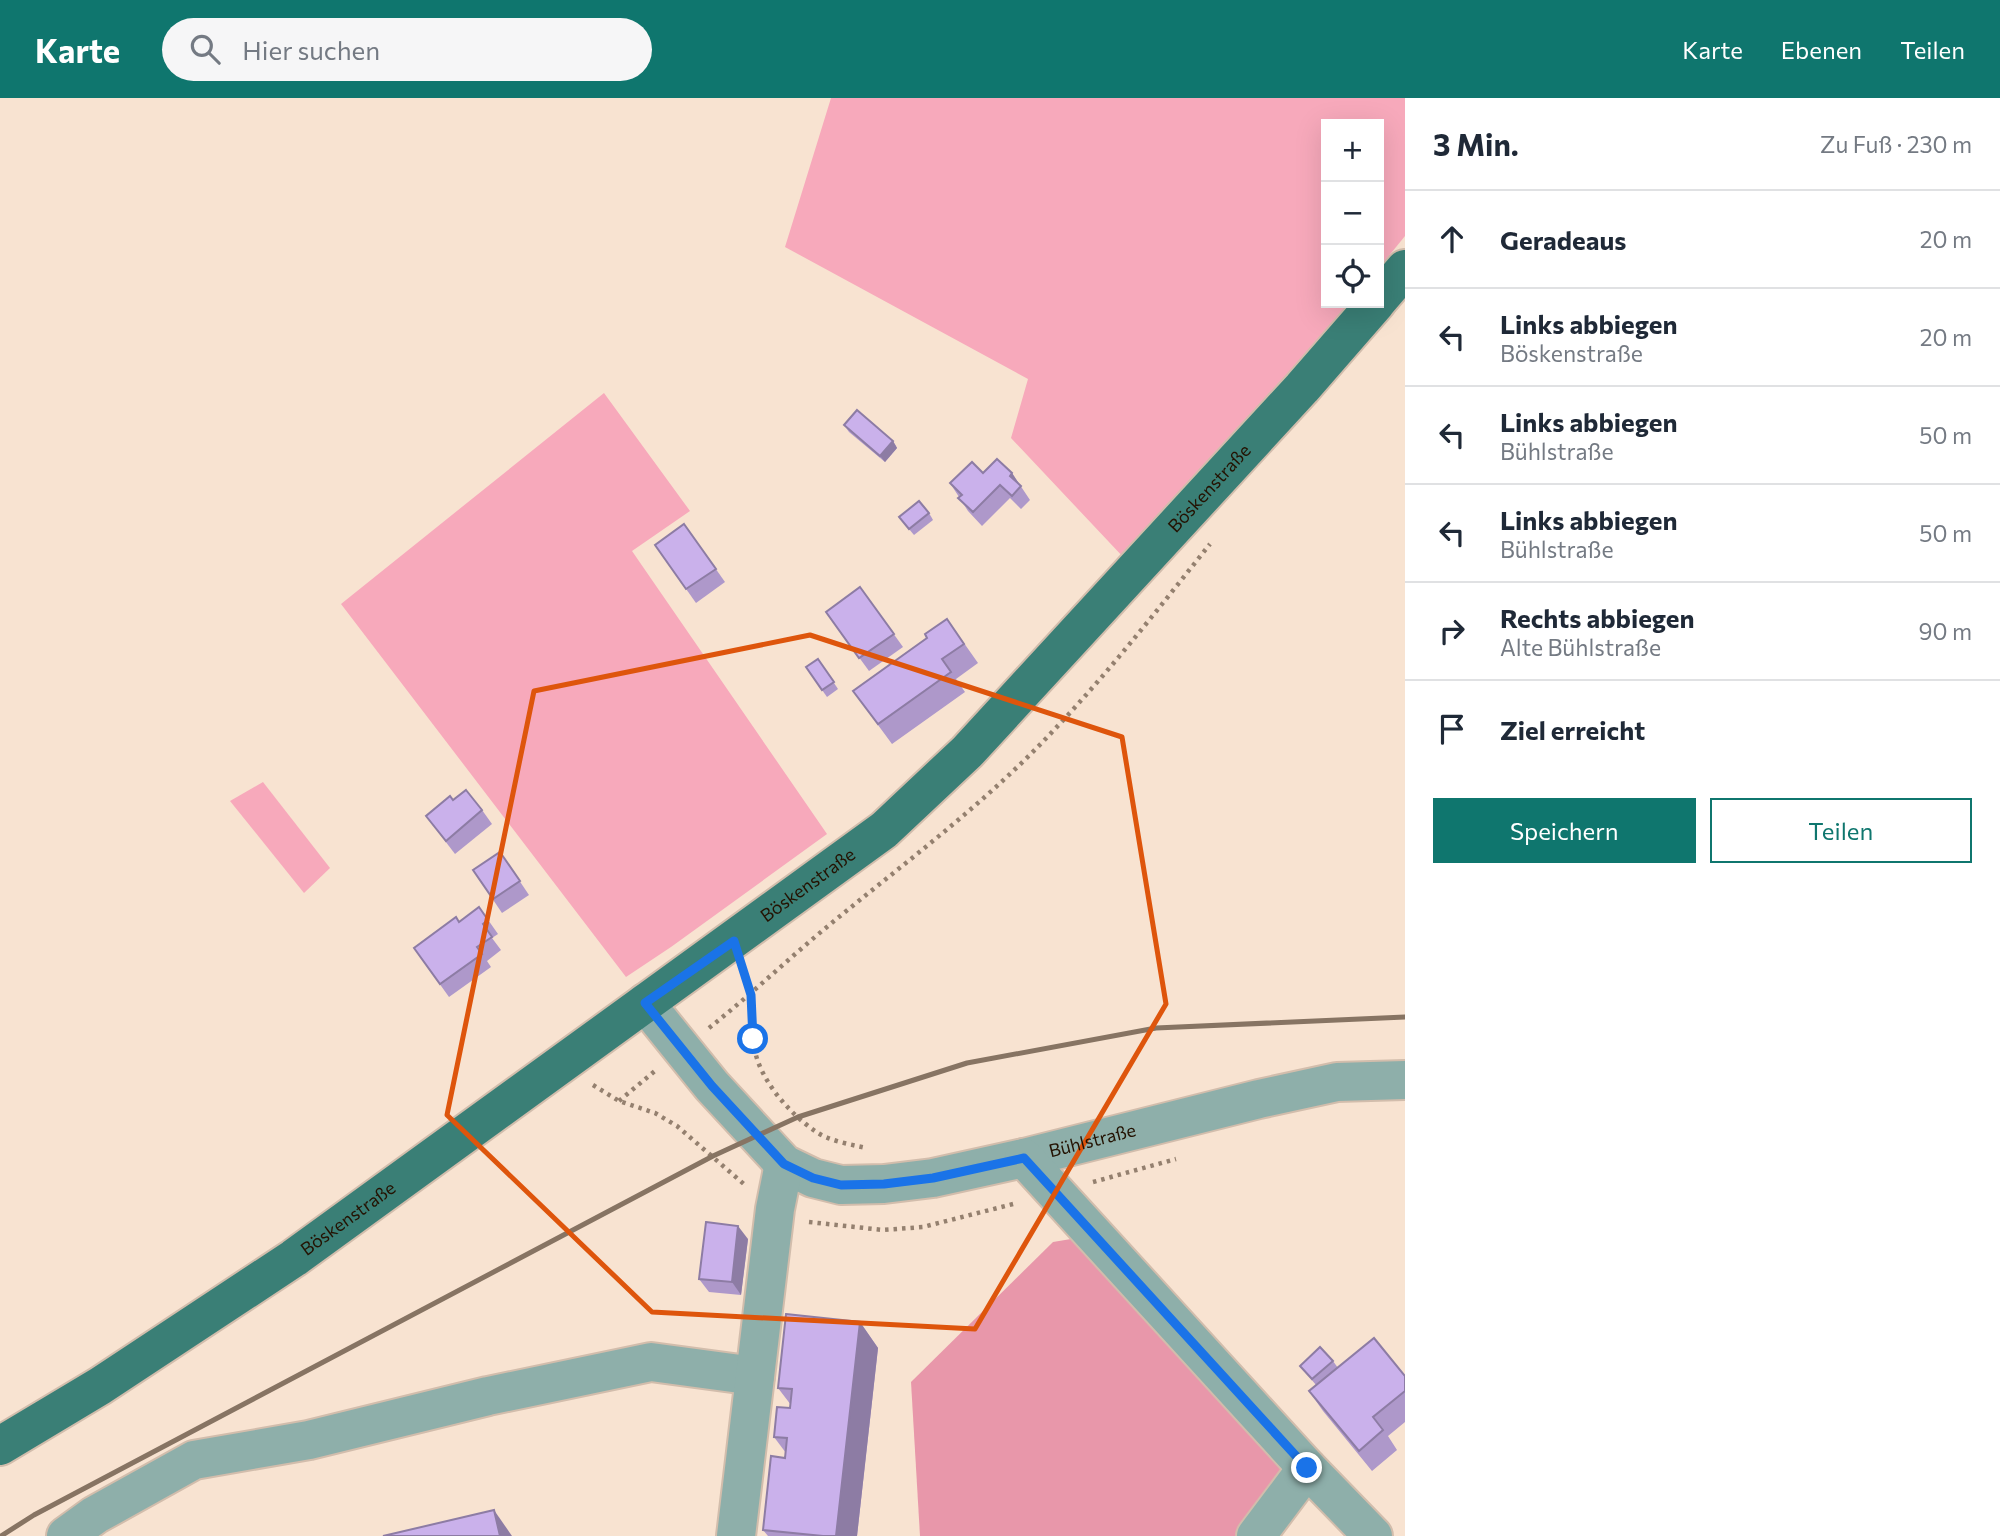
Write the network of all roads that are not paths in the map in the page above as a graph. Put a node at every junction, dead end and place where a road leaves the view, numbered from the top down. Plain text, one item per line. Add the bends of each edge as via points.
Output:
1 (1405, 269) edge
2 (1384, 293) edge
3 (1371, 308) edge
4 (645, 1003) junction
5 (1405, 1080) edge
6 (1024, 1158) junction
7 (784, 1164) junction
8 (755, 1376) junction
9 (0, 1446) edge
10 (1307, 1468) junction
11 (66, 1536) edge
12 (736, 1536) edge
13 (1256, 1536) edge
14 (1373, 1536) edge

1 - 2 main road, Böskenstraße
3 - 4 main road, Böskenstraße via 967,752 884,830
4 - 7 street, Bühlstraße via 712,1086
4 - 9 main road, Böskenstraße via 294,1258
5 - 6 street, Bühlstraße via 1337,1082
6 - 7 street, Bühlstraße via 884,1184 841,1185
6 - 10 street
7 - 8 street
8 - 11 street via 651,1362 309,1440 194,1460
8 - 12 street
10 - 13 street
10 - 14 street

